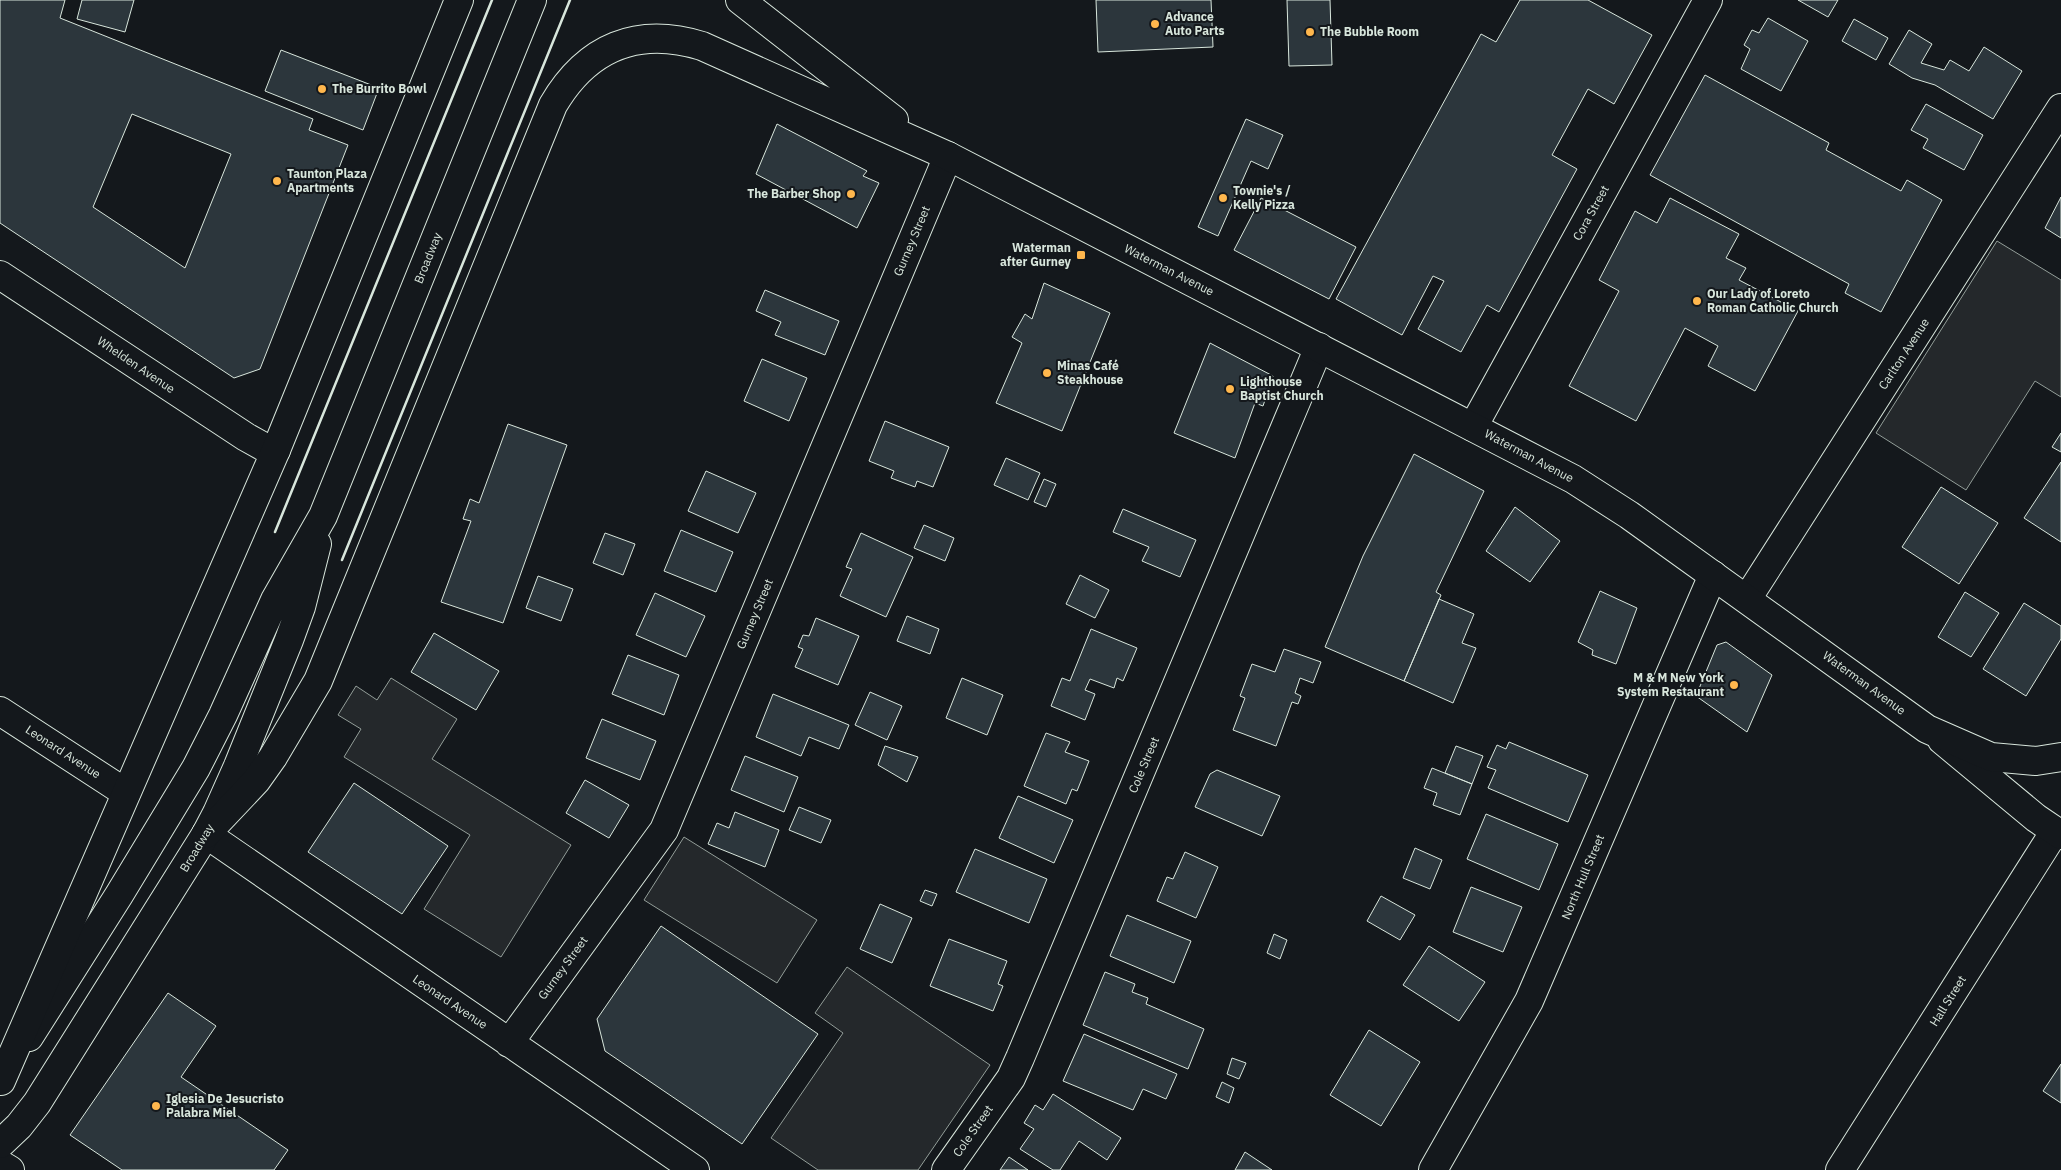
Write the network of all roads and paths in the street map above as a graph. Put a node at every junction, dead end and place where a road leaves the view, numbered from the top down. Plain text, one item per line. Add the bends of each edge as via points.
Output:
1 (459, 0) edge
2 (532, 0) edge
3 (740, 0) edge
4 (764, 0) edge
5 (1708, 0) edge
6 (798, 46) junction
7 (2061, 108) edge
8 (948, 156) junction
9 (0, 275) edge
10 (1319, 347) junction
11 (1473, 427) junction
12 (276, 450) junction
13 (323, 516) junction
14 (1713, 575) junction
15 (1747, 599) junction
16 (0, 711) edge
17 (1927, 729) junction
18 (2061, 757) edge
19 (126, 793) junction
20 (2058, 833) edge
21 (206, 834) junction
22 (509, 1043) junction
23 (0, 1082) edge
24 (0, 1144) edge
25 (0, 1164) edge
26 (10, 1170) edge
27 (695, 1170) edge
28 (946, 1170) edge
29 (1433, 1170) edge
30 (1840, 1170) edge

1 - 12 main road
2 - 13 main road, Broadway
3 - 6 main road
4 - 6 main road
5 - 11 main road, Cora Street
6 - 8 main road via 907,130
7 - 15 main road, Carlton Avenue
8 - 10 main road, Waterman Avenue
8 - 21 main road via 683,40 652,38 635,41 604,51 580,68 560,92 546,118 318,681 274,757
8 - 22 main road, Gurney Street via 664,830
9 - 12 main road, Whelden Avenue via 246,438
10 - 11 main road, Waterman Avenue
10 - 28 main road, Cole Street via 1011,1078
11 - 14 main road, Waterman Avenue via 1612,503
12 - 19 main road
13 - 21 main road, Broadway via 306,588 289,640 238,766
13 - 23 main road, Broadway via 275,600 196,768
14 - 15 main road, Waterman Avenue
14 - 29 main road, North Hull Street via 1529,1001
15 - 17 main road, Waterman Avenue
16 - 19 main road, Leonard Avenue
17 - 18 main road via 1991,757 2036,762
17 - 20 main road, Waterman Avenue
19 - 23 main road
20 - 30 main road, Hall Street
21 - 22 main road, Leonard Avenue
21 - 24 main road, Broadway via 38,1103
22 - 27 main road, Leonard Avenue
25 - 26 main road

